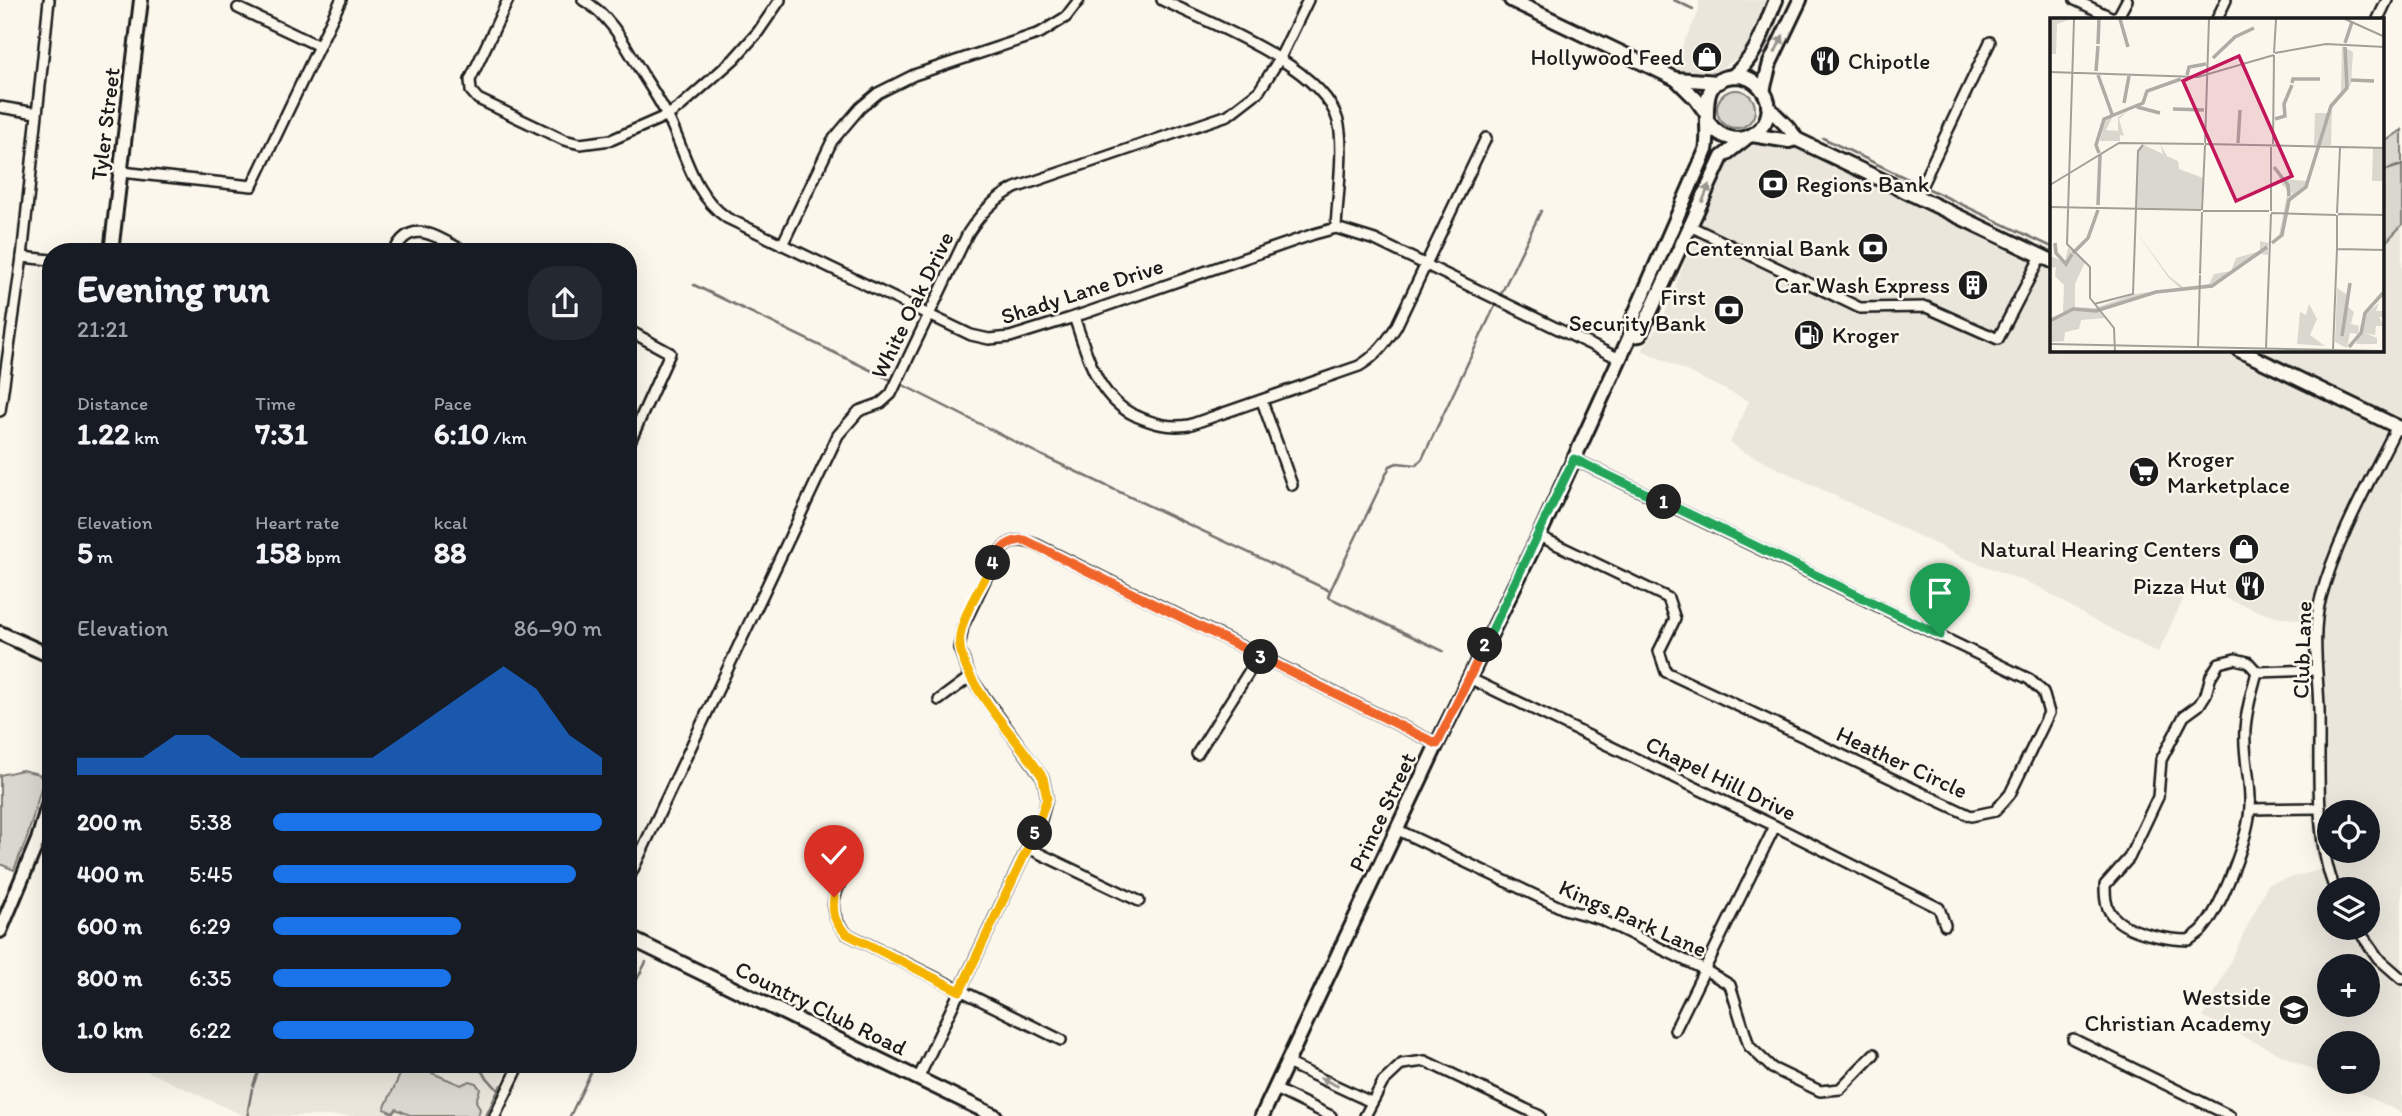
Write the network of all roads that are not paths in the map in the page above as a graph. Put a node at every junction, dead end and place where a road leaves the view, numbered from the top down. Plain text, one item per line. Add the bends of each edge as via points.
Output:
1 (49, 0) edge
2 (141, 0) edge
3 (341, 0) edge
4 (508, 0) edge
5 (583, 0) edge
6 (780, 0) edge
7 (1079, 0) edge
8 (1162, 0) edge
9 (1308, 0) edge
10 (1511, 0) edge
11 (1776, 0) edge
12 (2075, 0) edge
13 (2127, 0) edge
14 (2387, 0) edge
15 (1799, 1) edge
16 (2222, 1) edge
17 (238, 8) dead end
18 (2217, 18) edge
19 (2378, 18) edge
20 (1990, 42) dead end
21 (319, 46) junction
22 (1280, 58) junction
23 (1733, 76) junction
24 (1676, 79) junction
25 (1720, 82) junction
26 (1763, 91) junction
27 (1768, 106) junction
28 (0, 107) edge
29 (36, 113) junction
30 (668, 115) junction
31 (1707, 118) junction
32 (1749, 137) junction
33 (1486, 138) dead end
34 (1797, 139) junction
35 (121, 172) junction
36 (1916, 197) junction
37 (1692, 227) junction
38 (1336, 228) junction
39 (112, 243) edge
40 (399, 243) edge
41 (448, 243) edge
42 (782, 244) junction
43 (22, 257) junction
44 (42, 259) edge
45 (2046, 259) edge
46 (1426, 264) junction
47 (929, 316) junction
48 (1074, 317) junction
49 (1637, 333) junction
50 (637, 335) edge
51 (2243, 352) edge
52 (1620, 359) junction
53 (1262, 401) junction
54 (0, 411) edge
55 (637, 427) edge
56 (2399, 427) edge
57 (1574, 459) junction
58 (1292, 485) dead end
59 (1539, 536) junction
60 (0, 633) edge
61 (42, 652) edge
62 (1259, 656) junction
63 (2316, 670) junction
64 (2257, 672) junction
65 (970, 677) junction
66 (1469, 678) junction
67 (939, 700) dead end
68 (1437, 744) junction
69 (1197, 754) dead end
70 (2320, 800) edge
71 (2317, 808) edge
72 (2250, 809) junction
73 (42, 826) edge
74 (1775, 826) junction
75 (1398, 830) junction
76 (1028, 848) junction
77 (637, 861) edge
78 (851, 861) dead end
79 (1139, 901) dead end
80 (1945, 925) dead end
81 (0, 931) edge
82 (2365, 940) edge
83 (637, 941) edge
84 (1705, 970) junction
85 (2402, 979) edge
86 (960, 991) junction
87 (1675, 1030) dead end
88 (2073, 1039) dead end
89 (1061, 1040) dead end
90 (1874, 1054) dead end
91 (1287, 1063) junction
92 (516, 1073) edge
93 (918, 1079) junction
94 (1275, 1089) junction
95 (1371, 1102) junction
96 (495, 1116) edge
97 (995, 1116) edge
98 (1262, 1116) edge
99 (1331, 1116) edge
100 (1365, 1116) edge
101 (1540, 1116) edge
102 (2230, 1116) edge

1 - 29 street
2 - 35 main road, Tyler Street
3 - 21 street
4 - 30 street via 470,80 478,99 580,144 611,140
5 - 30 street, Shady Lane Drive via 614,29
6 - 30 street via 734,59
7 - 42 street via 1066,17 1040,33 914,75 878,93 832,141
8 - 22 street
9 - 22 street, White Oak Drive
10 - 24 main road
11 - 23 main road via 1756,50
12 - 13 street via 2113,18
14 - 19 street
26 -> 15 main road via 1770,63
16 - 18 street
17 - 21 street
20 - 36 street
21 - 35 street via 253,186
22 - 38 street via 1326,100 1339,122
22 - 47 street, White Oak Drive via 1259,91 1228,115 1004,194 968,233
23 - 25 main road
23 - 26 main road via 1750,79
24 - 25 main road
24 - 31 main road via 1699,102
25 - 31 main road via 1708,95
26 - 27 main road
27 - 32 main road via 1765,123
27 - 34 main road
28 - 29 street
29 - 43 street
30 - 42 street, Shady Lane Drive via 705,200 727,218
31 - 32 main road via 1717,133 1728,138
31 - 49 main road, Prince Street via 1706,150 1655,267 1656,279 1639,316
32 - 34 main road
37 -> 32 main road, Prince Street via 1722,157
33 - 46 street
34 - 36 main road
35 - 39 main road, Tyler Street
36 - 45 main road
37 - 45 street via 1860,308 1926,307 1998,339
37 - 49 main road, Prince Street
38 - 46 street via 1376,240
38 - 48 street, Shady Lane Drive
40 - 41 street via 414,231
42 - 47 street, Shady Lane Drive
43 - 44 street
43 - 54 street
46 - 52 street
46 - 53 street via 1395,327 1372,358
47 - 48 street, Shady Lane Drive via 989,339
47 - 77 street, White Oak Drive via 891,394 859,411 838,435
48 - 53 street via 1102,388 1112,401 1147,421 1189,425
49 - 52 main road, Prince Street
50 - 55 street via 670,353
51 - 56 main road
52 - 57 main road, Prince Street
53 - 58 street
56 - 63 street, Club Lane via 2331,565 2319,608
57 - 59 main road, Prince Street
57 - 59 street, Heather Circle via 2029,679 2043,692 2049,713 2010,794 1995,811 1971,816 1666,672 1660,651 1675,619 1668,598
59 - 66 main road, Prince Street
60 - 61 main road
62 - 65 street via 1037,545 1014,540 998,553 963,626 959,648
62 - 68 street
62 - 69 street
63 - 64 street
63 - 70 street, Club Lane
64 - 72 street via 2245,732
64 - 72 street via 2248,662 2219,663 2199,705 2184,716 2173,733 2161,760 2158,797 2129,858 2105,885 2105,902 2114,918 2173,940 2189,940 2203,929 2232,872
65 - 67 street
65 - 76 street via 1037,768 1047,789 1045,808
66 - 68 main road, Prince Street
66 - 74 street, Chapel Hill Drive
68 - 75 main road, Prince Street
71 - 72 street
73 - 81 main road
74 - 80 street, Chapel Hill Drive via 1938,908
74 - 84 street
75 - 84 street, Kings Park Lane
75 - 91 main road, Prince Street
76 - 79 street
76 - 86 street
78 - 86 street via 834,897 832,910 840,928
82 - 85 street
83 - 93 main road, Country Club Road
84 - 87 street
84 - 90 street, Kings Park Lane via 1730,985 1749,1046 1772,1068 1820,1091 1840,1089
86 - 89 street
86 - 93 street
88 - 102 street
91 - 94 main road, Prince Street
95 -> 91 street
92 - 96 street
93 - 97 main road, Country Club Road
94 - 98 main road, Prince Street
94 - 99 street
95 - 100 street
95 - 101 street via 1382,1082 1402,1064 1425,1061

